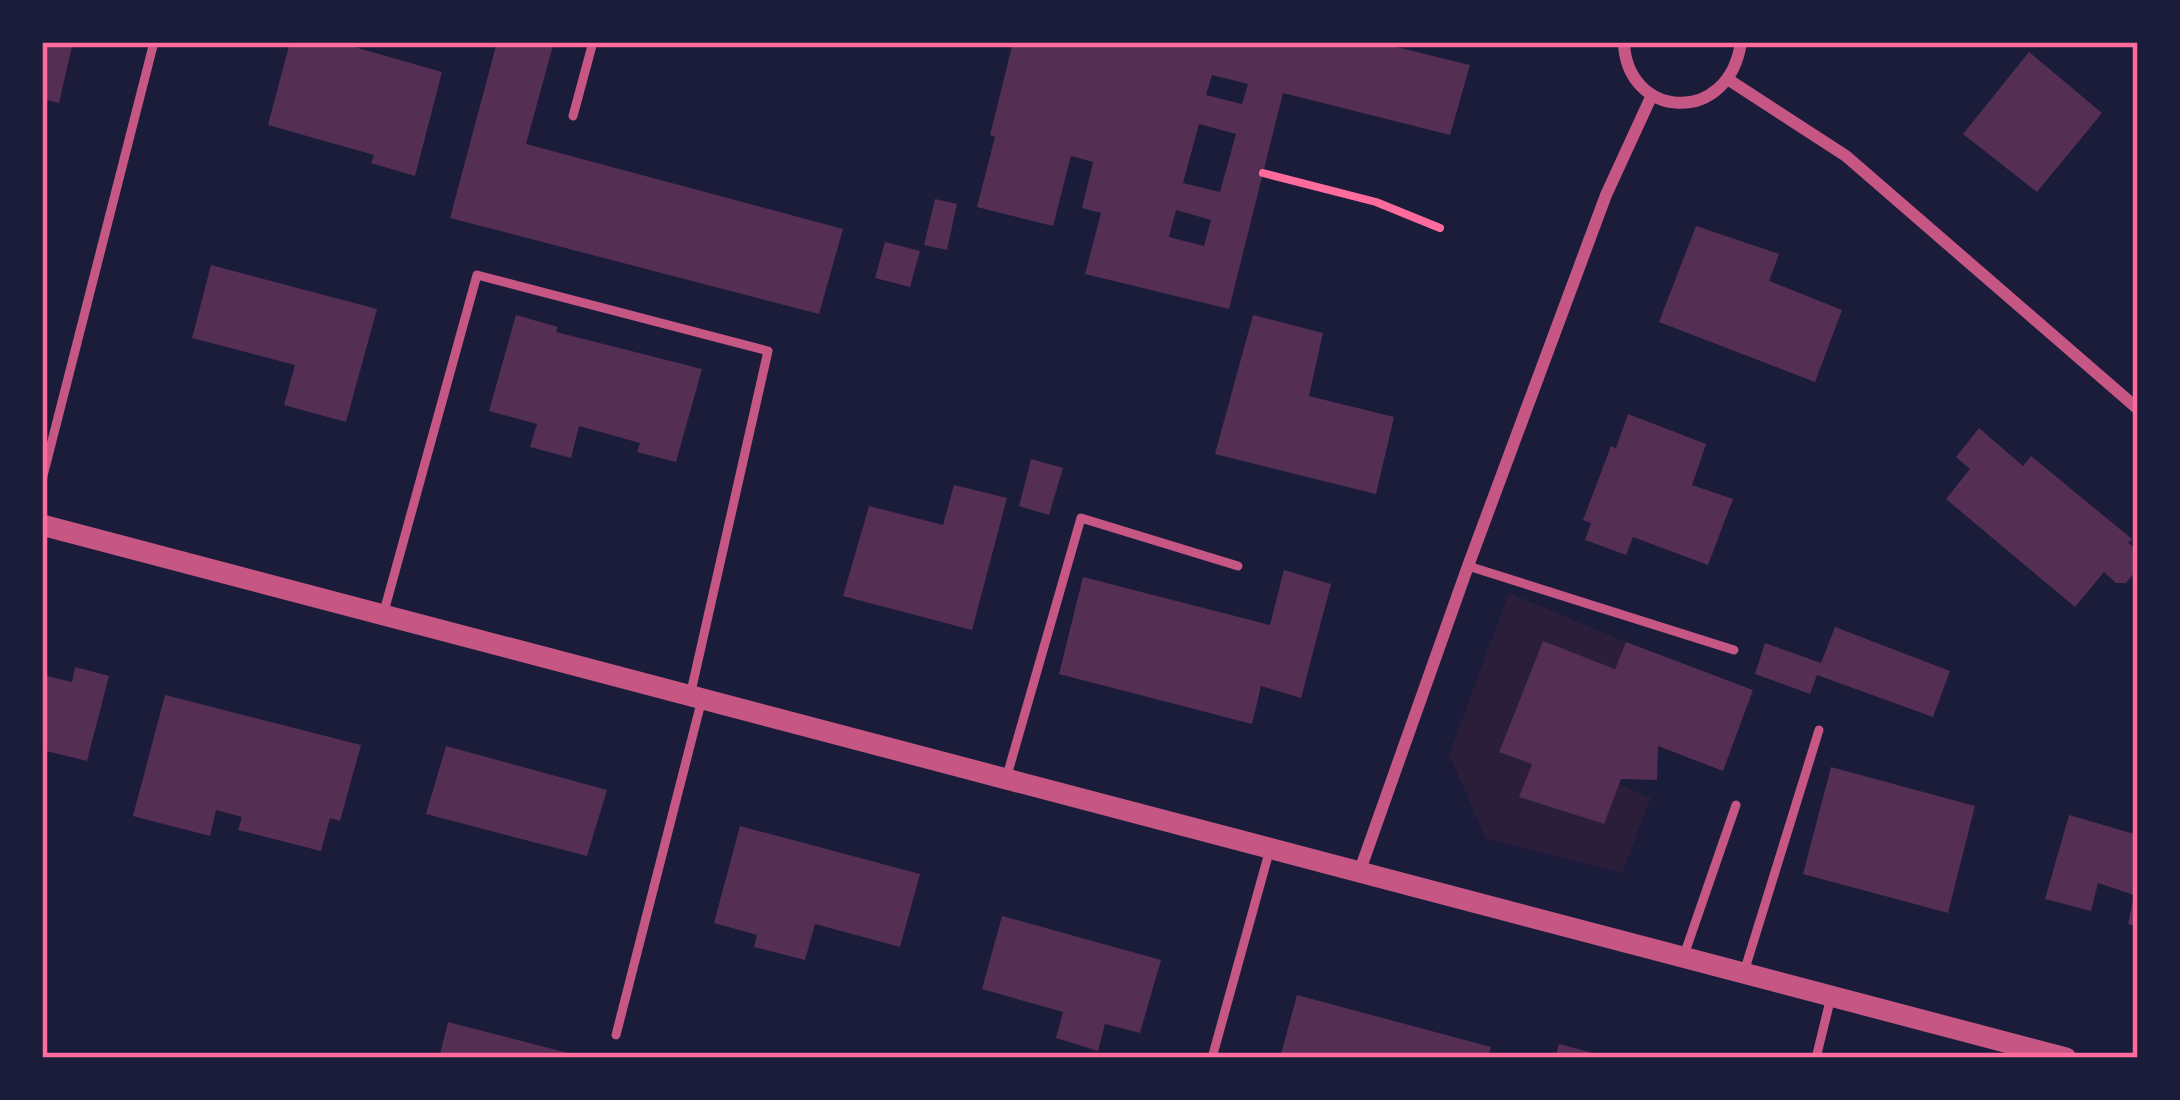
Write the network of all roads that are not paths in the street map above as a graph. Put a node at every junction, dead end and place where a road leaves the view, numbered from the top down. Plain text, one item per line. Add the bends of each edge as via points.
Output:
1 (154, 42) edge
2 (593, 42) edge
3 (1624, 42) edge
4 (1741, 42) edge
5 (1729, 80) junction
6 (1652, 95) junction
7 (573, 116) dead end
8 (2138, 410) edge
9 (42, 480) edge
10 (42, 525) edge
11 (1238, 566) dead end
12 (1468, 566) junction
13 (383, 615) junction
14 (1734, 650) dead end
15 (696, 697) junction
16 (1819, 730) dead end
17 (1006, 779) junction
18 (1736, 805) dead end
19 (1270, 849) junction
20 (1360, 873) junction
21 (1683, 958) junction
22 (1743, 974) junction
23 (1832, 997) junction
24 (616, 1035) dead end
25 (1212, 1058) edge
26 (1816, 1058) edge
27 (2066, 1058) edge

1 - 9 lane
2 - 7 lane
3 - 6 street via 1635,81
4 - 5 street
5 - 6 street via 1694,102
5 - 8 street via 1846,156
6 - 12 street via 1606,195
10 - 13 street
11 - 17 lane via 1081,518
12 - 14 lane
12 - 20 street
13 - 15 street
13 - 15 lane via 477,274 768,351
15 - 17 street
15 - 24 lane
16 - 22 lane
17 - 19 street
18 - 21 lane
19 - 20 street
19 - 25 lane
20 - 21 street
21 - 22 street
22 - 23 street
23 - 26 lane
23 - 27 street

